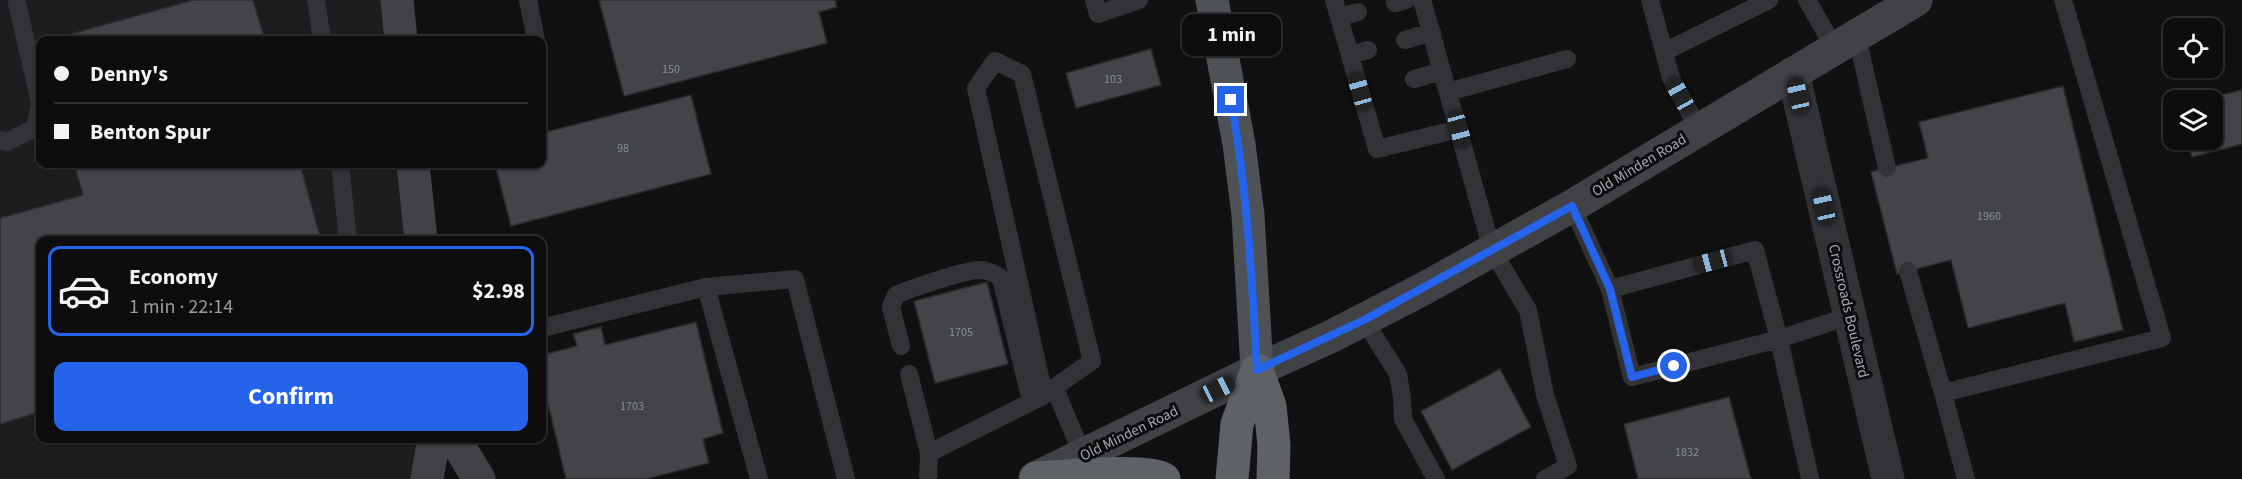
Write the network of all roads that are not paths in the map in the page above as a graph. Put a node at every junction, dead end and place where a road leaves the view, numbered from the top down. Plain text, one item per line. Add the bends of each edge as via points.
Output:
1 (316, 0) edge
2 (397, 0) edge
3 (528, 0) edge
4 (1094, 0) edge
5 (1139, 0) edge
6 (1212, 0) edge
7 (1422, 0) edge
8 (1650, 0) edge
9 (1769, 0) edge
10 (1807, 0) edge
11 (1916, 0) edge
12 (2062, 0) edge
13 (15, 4) edge
14 (1337, 8) edge
15 (1358, 12) dead end
16 (1432, 32) junction
17 (321, 36) edge
18 (401, 36) edge
19 (535, 36) edge
20 (1405, 40) dead end
21 (1846, 43) junction
22 (1368, 50) dead end
23 (1664, 52) junction
24 (1350, 56) junction
25 (1567, 59) dead end
26 (1442, 71) junction
27 (1793, 73) junction
28 (1414, 79) dead end
29 (36, 88) edge
30 (1448, 92) junction
31 (36, 123) edge
32 (1459, 129) junction
33 (1699, 130) junction
34 (0, 140) edge
35 (340, 168) edge
36 (413, 168) edge
37 (1887, 168) dead end
38 (1572, 206) junction
39 (348, 236) edge
40 (421, 236) edge
41 (1492, 250) junction
42 (1012, 253) junction
43 (1908, 271) dead end
44 (992, 272) junction
45 (706, 287) junction
46 (1610, 289) junction
47 (1850, 316) junction
48 (1364, 320) junction
49 (546, 327) edge
50 (1779, 339) junction
51 (902, 346) dead end
52 (1257, 370) junction
53 (909, 374) dead end
54 (1943, 393) junction
55 (1044, 395) junction
56 (433, 443) edge
57 (442, 443) edge
58 (457, 443) edge
59 (928, 453) junction
60 (1083, 456) junction
61 (1035, 478) edge
62 (427, 479) edge
63 (446, 479) edge
64 (478, 479) edge
65 (759, 479) edge
66 (846, 479) edge
67 (928, 479) edge
68 (1164, 479) edge
69 (1232, 479) edge
70 (1273, 479) edge
71 (1436, 479) edge
72 (1545, 479) edge
73 (1810, 479) edge
74 (1888, 479) edge
75 (1966, 479) edge

1 - 17 lane
2 - 18 main road
3 - 19 lane
4 - 5 lane via 1098,14
6 - 52 main road via 1248,215
7 - 16 lane
8 - 23 lane
9 - 23 lane
10 - 21 lane
11 - 21 main road, Old Minden Road
12 - 54 lane via 2162,338
13 - 29 lane
14 - 15 lane
14 - 24 lane
16 - 20 lane
16 - 26 lane
21 - 27 main road, Old Minden Road
21 - 37 lane
22 - 24 lane
23 - 33 lane via 1671,78
24 - 32 lane via 1368,90 1377,149
25 - 30 lane
26 - 28 lane
26 - 30 lane
27 - 33 main road, Old Minden Road
27 - 47 street, Crossroads Boulevard
30 - 32 lane
31 - 34 lane via 35,128 7,142
32 - 41 lane
33 - 38 main road, Old Minden Road
35 - 39 lane
36 - 40 main road
38 - 41 main road, Old Minden Road
38 - 46 lane
41 - 48 main road, Old Minden Road
41 - 72 lane via 1528,310 1545,395 1568,466
42 - 44 lane
42 - 55 lane
42 - 55 lane via 976,88 995,61 1022,74 1092,360
43 - 54 lane
44 - 51 lane via 977,270 896,295 891,307
44 - 55 lane via 1001,278
45 - 49 lane
45 - 65 lane
45 - 66 lane via 795,279
46 - 50 lane via 1755,250
46 - 50 lane via 1632,377
47 - 50 lane
47 - 74 street, Crossroads Boulevard
48 - 52 main road, Old Minden Road
48 - 71 lane via 1398,374 1403,419
50 - 73 lane
52 - 60 main road, Old Minden Road
52 - 69 highway via 1237,424
52 - 70 highway via 1270,406
53 - 59 lane
54 - 75 lane
55 - 59 lane
55 - 60 lane
56 - 62 main road
57 - 63 main road
58 - 64 main road
59 - 67 lane
60 - 61 main road, Old Minden Road
61 - 68 highway via 1128,474

